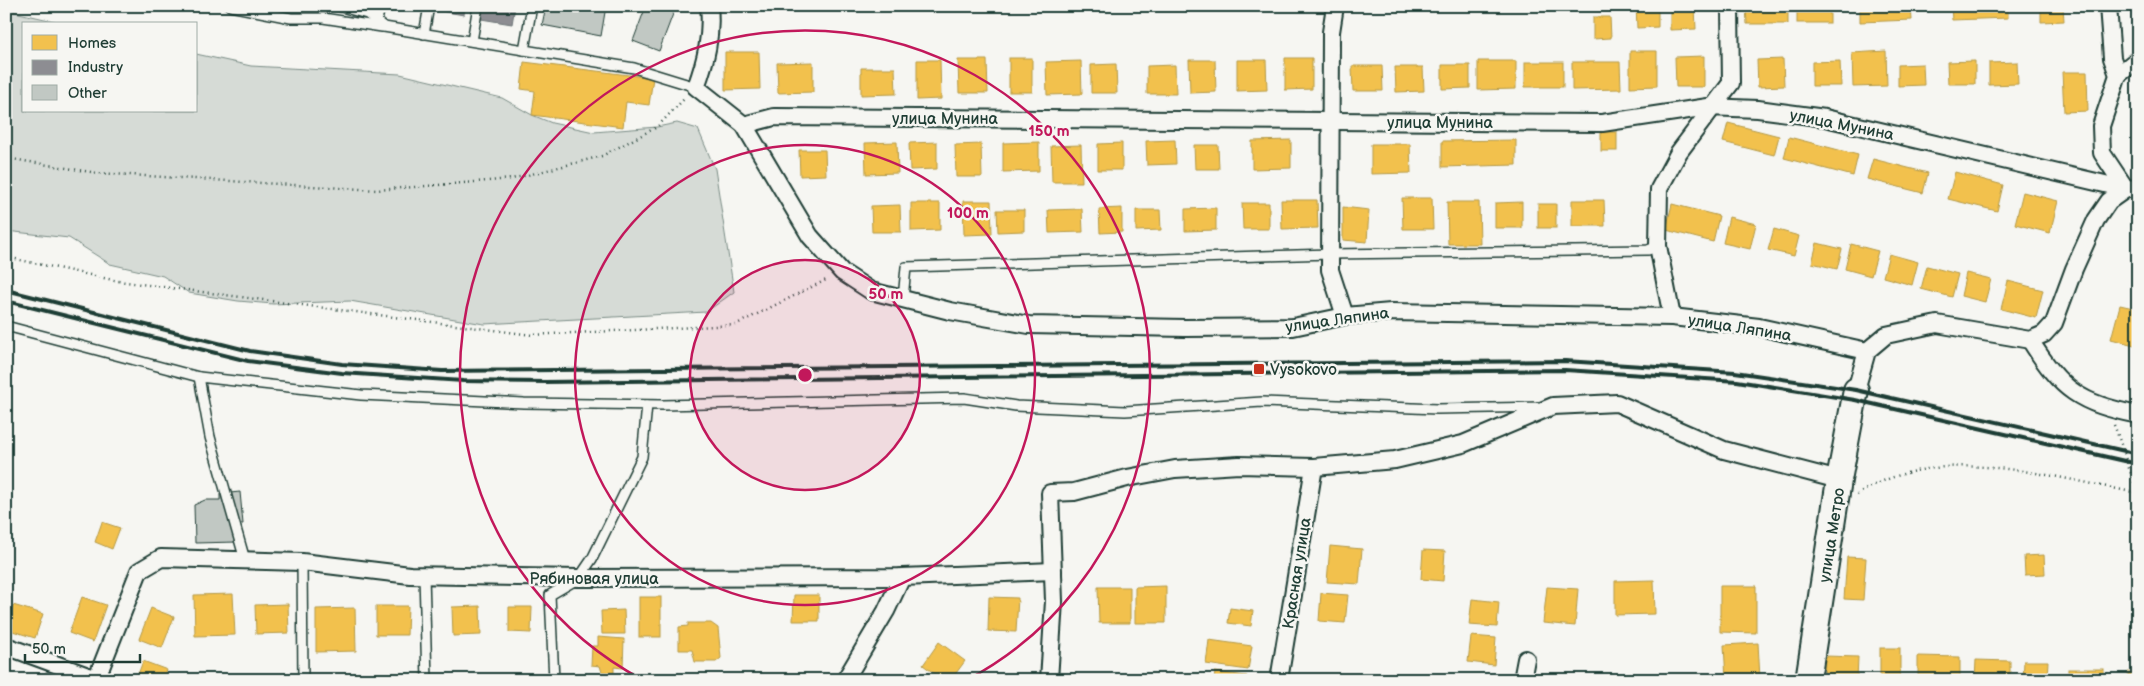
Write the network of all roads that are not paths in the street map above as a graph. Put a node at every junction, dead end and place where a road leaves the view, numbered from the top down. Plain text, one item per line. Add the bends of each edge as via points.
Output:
1 (230, 6) edge
2 (338, 6) edge
3 (380, 6) edge
4 (429, 6) edge
5 (478, 6) edge
6 (532, 6) edge
7 (708, 6) edge
8 (1335, 6) edge
9 (1730, 6) edge
10 (2108, 6) edge
11 (377, 21) junction
12 (384, 28) junction
13 (424, 34) junction
14 (472, 41) junction
15 (524, 50) junction
16 (2138, 59) edge
17 (2118, 76) junction
18 (696, 87) junction
19 (1714, 107) junction
20 (1330, 121) junction
21 (744, 126) junction
22 (2132, 189) edge
23 (1658, 246) junction
24 (1330, 254) junction
25 (903, 299) junction
26 (1345, 316) junction
27 (1672, 317) junction
28 (6, 326) edge
29 (2030, 340) junction
30 (1867, 351) junction
31 (199, 377) junction
32 (1856, 390) joint
33 (647, 405) junction
34 (1553, 406) junction
35 (2138, 415) edge
36 (1314, 466) junction
37 (1839, 480) junction
38 (245, 560) junction
39 (302, 562) junction
40 (1053, 571) junction
41 (424, 576) junction
42 (579, 578) junction
43 (902, 578) junction
44 (6, 646) edge
45 (1526, 659) dead end
46 (96, 679) edge
47 (303, 680) edge
48 (427, 680) edge
49 (554, 680) edge
50 (844, 680) edge
51 (1049, 680) edge
52 (1279, 680) edge
53 (1522, 680) edge
54 (1808, 680) edge

1 - 12 lane via 291,18 323,18
2 - 11 lane via 367,14
3 - 11 lane
4 - 13 lane
5 - 14 lane
6 - 15 lane
7 - 18 street via 711,26 705,63
8 - 20 street via 1331,32
9 - 19 street via 1731,83
10 - 17 street via 2112,58
11 - 12 lane
12 - 13 lane
13 - 14 lane
14 - 15 lane
15 - 18 lane via 634,68
16 - 17 street
17 - 22 street via 2101,126 2102,153
18 - 21 street, улица Ляпина
19 - 20 street, улица Мунина via 1602,123
19 - 22 street, улица Мунина via 1825,118
19 - 23 street via 1679,152 1659,189
20 - 21 street, улица Мунина via 774,117
20 - 24 street
21 - 25 street, улица Ляпина via 810,236 842,272 871,291
22 - 29 street via 2109,201 2096,220 2054,323 2044,334
23 - 24 lane via 1648,250
23 - 27 street
24 - 25 lane via 906,267
24 - 26 street via 1330,270
25 - 26 street, улица Ляпина via 1029,325 1293,327
26 - 27 street, улица Ляпина via 1400,312
27 - 30 street, улица Ляпина via 1759,327
28 - 31 lane
29 - 30 street via 1937,324 1886,335
29 - 35 street via 2062,384 2080,398 2108,409
30 - 32 street
31 - 33 lane via 361,395
31 - 38 lane via 210,437
32 - 37 street, улица Метро
33 - 34 lane via 964,398 1016,406 1125,411 1262,402 1437,409
33 - 42 lane via 642,457 592,559
34 - 36 street via 1463,444 1395,460
34 - 37 street via 1617,403 1724,450
36 - 40 street via 1238,465 1176,469 1074,492 1050,493
36 - 52 street, Красная улица
37 - 54 street, улица Метро
38 - 39 street, Рябиновая улица
38 - 46 street, Рябиновая улица via 161,558 139,571
39 - 41 street, Рябиновая улица
39 - 47 lane
40 - 43 street, Рябиновая улица
40 - 51 street
41 - 42 street, Рябиновая улица
41 - 48 lane
42 - 43 street, Рябиновая улица
42 - 49 lane via 550,595
43 - 50 street
44 - 46 street
45 - 53 street

